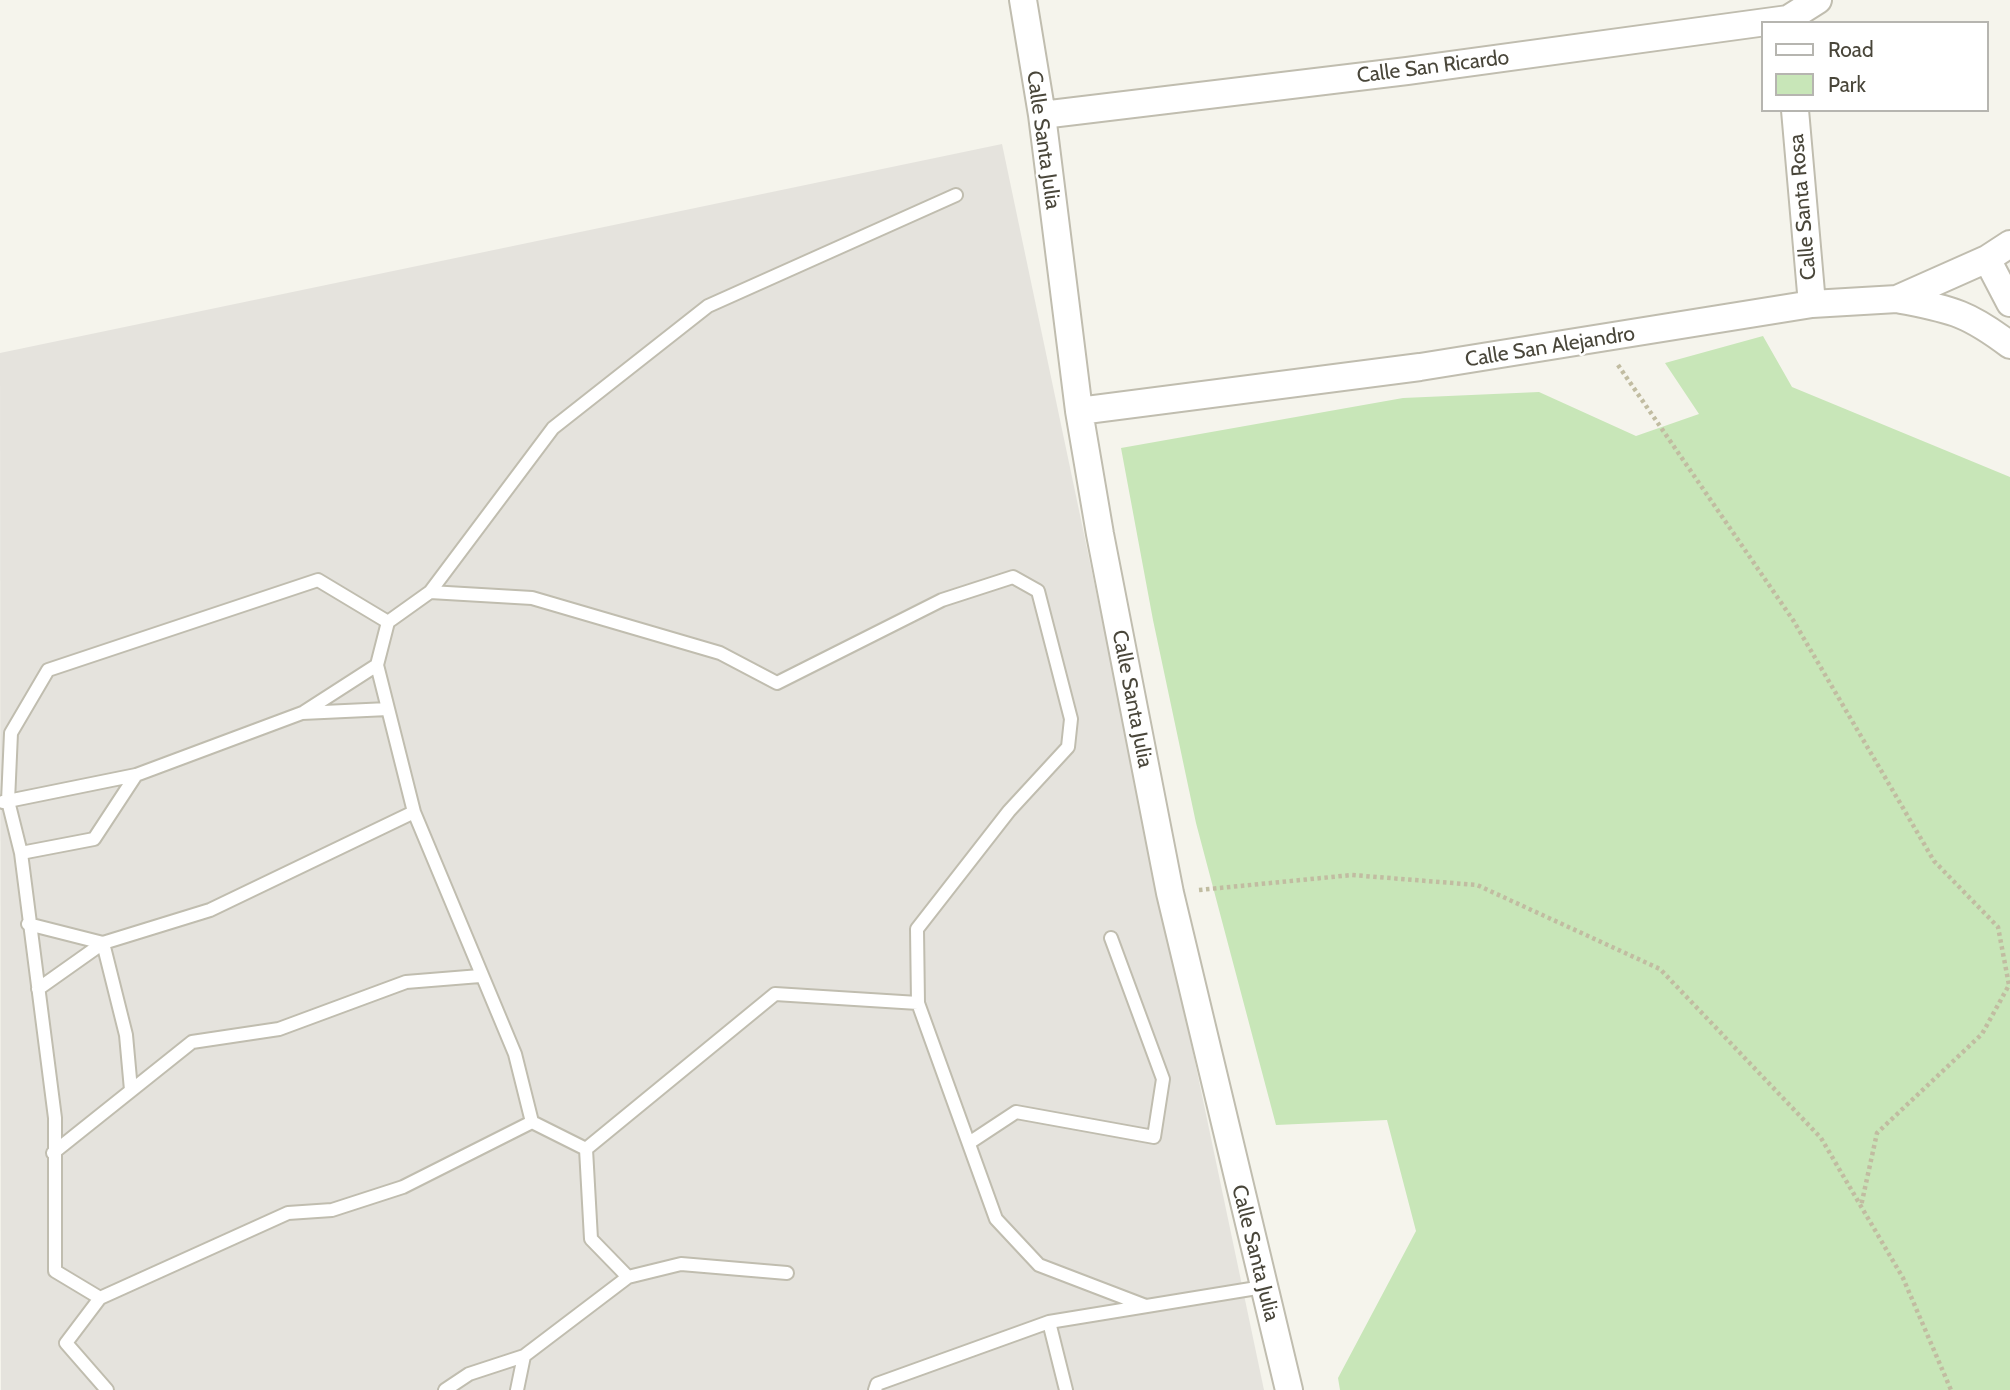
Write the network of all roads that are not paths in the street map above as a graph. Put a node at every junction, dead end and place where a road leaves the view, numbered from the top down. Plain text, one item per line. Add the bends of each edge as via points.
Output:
1 (1023, 0) edge
2 (1818, 0) edge
3 (1788, 21) edge
4 (1762, 24) edge
5 (1795, 112) edge
6 (1042, 115) junction
7 (956, 195) dead end
8 (2010, 244) edge
9 (1987, 259) junction
10 (1897, 299) junction
11 (2010, 303) edge
12 (1812, 304) junction
13 (2010, 345) edge
14 (1079, 411) junction
15 (430, 592) junction
16 (388, 622) junction
17 (377, 665) junction
18 (388, 709) junction
19 (302, 713) junction
20 (136, 775) junction
21 (4, 802) edge
22 (414, 812) junction
23 (21, 853) junction
24 (28, 924) junction
25 (1111, 938) dead end
26 (103, 943) junction
27 (480, 976) junction
28 (38, 989) junction
29 (918, 1003) junction
30 (131, 1090) junction
31 (532, 1122) junction
32 (968, 1143) junction
33 (586, 1149) junction
34 (53, 1153) junction
35 (788, 1273) dead end
36 (628, 1277) junction
37 (1263, 1287) junction
38 (100, 1298) junction
39 (1146, 1306) junction
40 (1049, 1322) junction
41 (524, 1356) junction
42 (107, 1390) edge
43 (445, 1390) edge
44 (517, 1390) edge
45 (875, 1390) edge
46 (1066, 1390) edge
47 (1289, 1390) edge

1 - 6 street, Calle Santa Julia
2 - 3 street, Calle San Ricardo
4 - 6 street, Calle San Ricardo
5 - 12 street, Calle Santa Rosa
6 - 14 street, Calle Santa Julia
7 - 15 lane via 708,306 553,428
8 - 9 street, Calle San Alejandro
9 - 10 street, Calle San Alejandro
9 - 11 street
10 - 12 street, Calle San Alejandro
10 - 13 street via 1956,310
12 - 14 street, Calle San Alejandro via 1601,339
14 - 37 street, Calle Santa Julia via 1170,893
15 - 16 lane
15 - 29 lane via 532,598 720,653 777,684 942,600 1013,578 1038,591 1071,719 1068,747 1009,811 917,929
16 - 17 lane
16 - 21 lane via 318,580 48,670 10,733
17 - 18 lane
17 - 19 lane
18 - 19 lane
18 - 22 lane
19 - 20 lane
20 - 21 lane
20 - 23 lane via 94,839
21 - 23 lane
22 - 26 lane via 210,910
22 - 27 lane
23 - 24 lane
24 - 26 lane
24 - 28 lane
25 - 32 lane via 1163,1079 1154,1137 1016,1112
26 - 28 lane
26 - 30 lane via 126,1035
27 - 30 lane via 405,982 279,1029 192,1042
27 - 31 lane via 515,1054
28 - 34 lane via 55,1118
29 - 32 lane
29 - 33 lane via 775,994
30 - 34 lane
31 - 33 lane
31 - 38 lane via 403,1186 332,1210 288,1213
32 - 39 lane via 996,1219 1039,1265
33 - 36 lane via 591,1239
34 - 38 lane via 55,1271
35 - 36 lane via 681,1264
36 - 41 lane
37 - 39 lane
37 - 47 street, Calle Santa Julia
38 - 42 lane via 66,1343
39 - 40 lane
40 - 45 lane via 877,1384
40 - 46 lane
41 - 43 lane via 469,1374
41 - 44 lane

